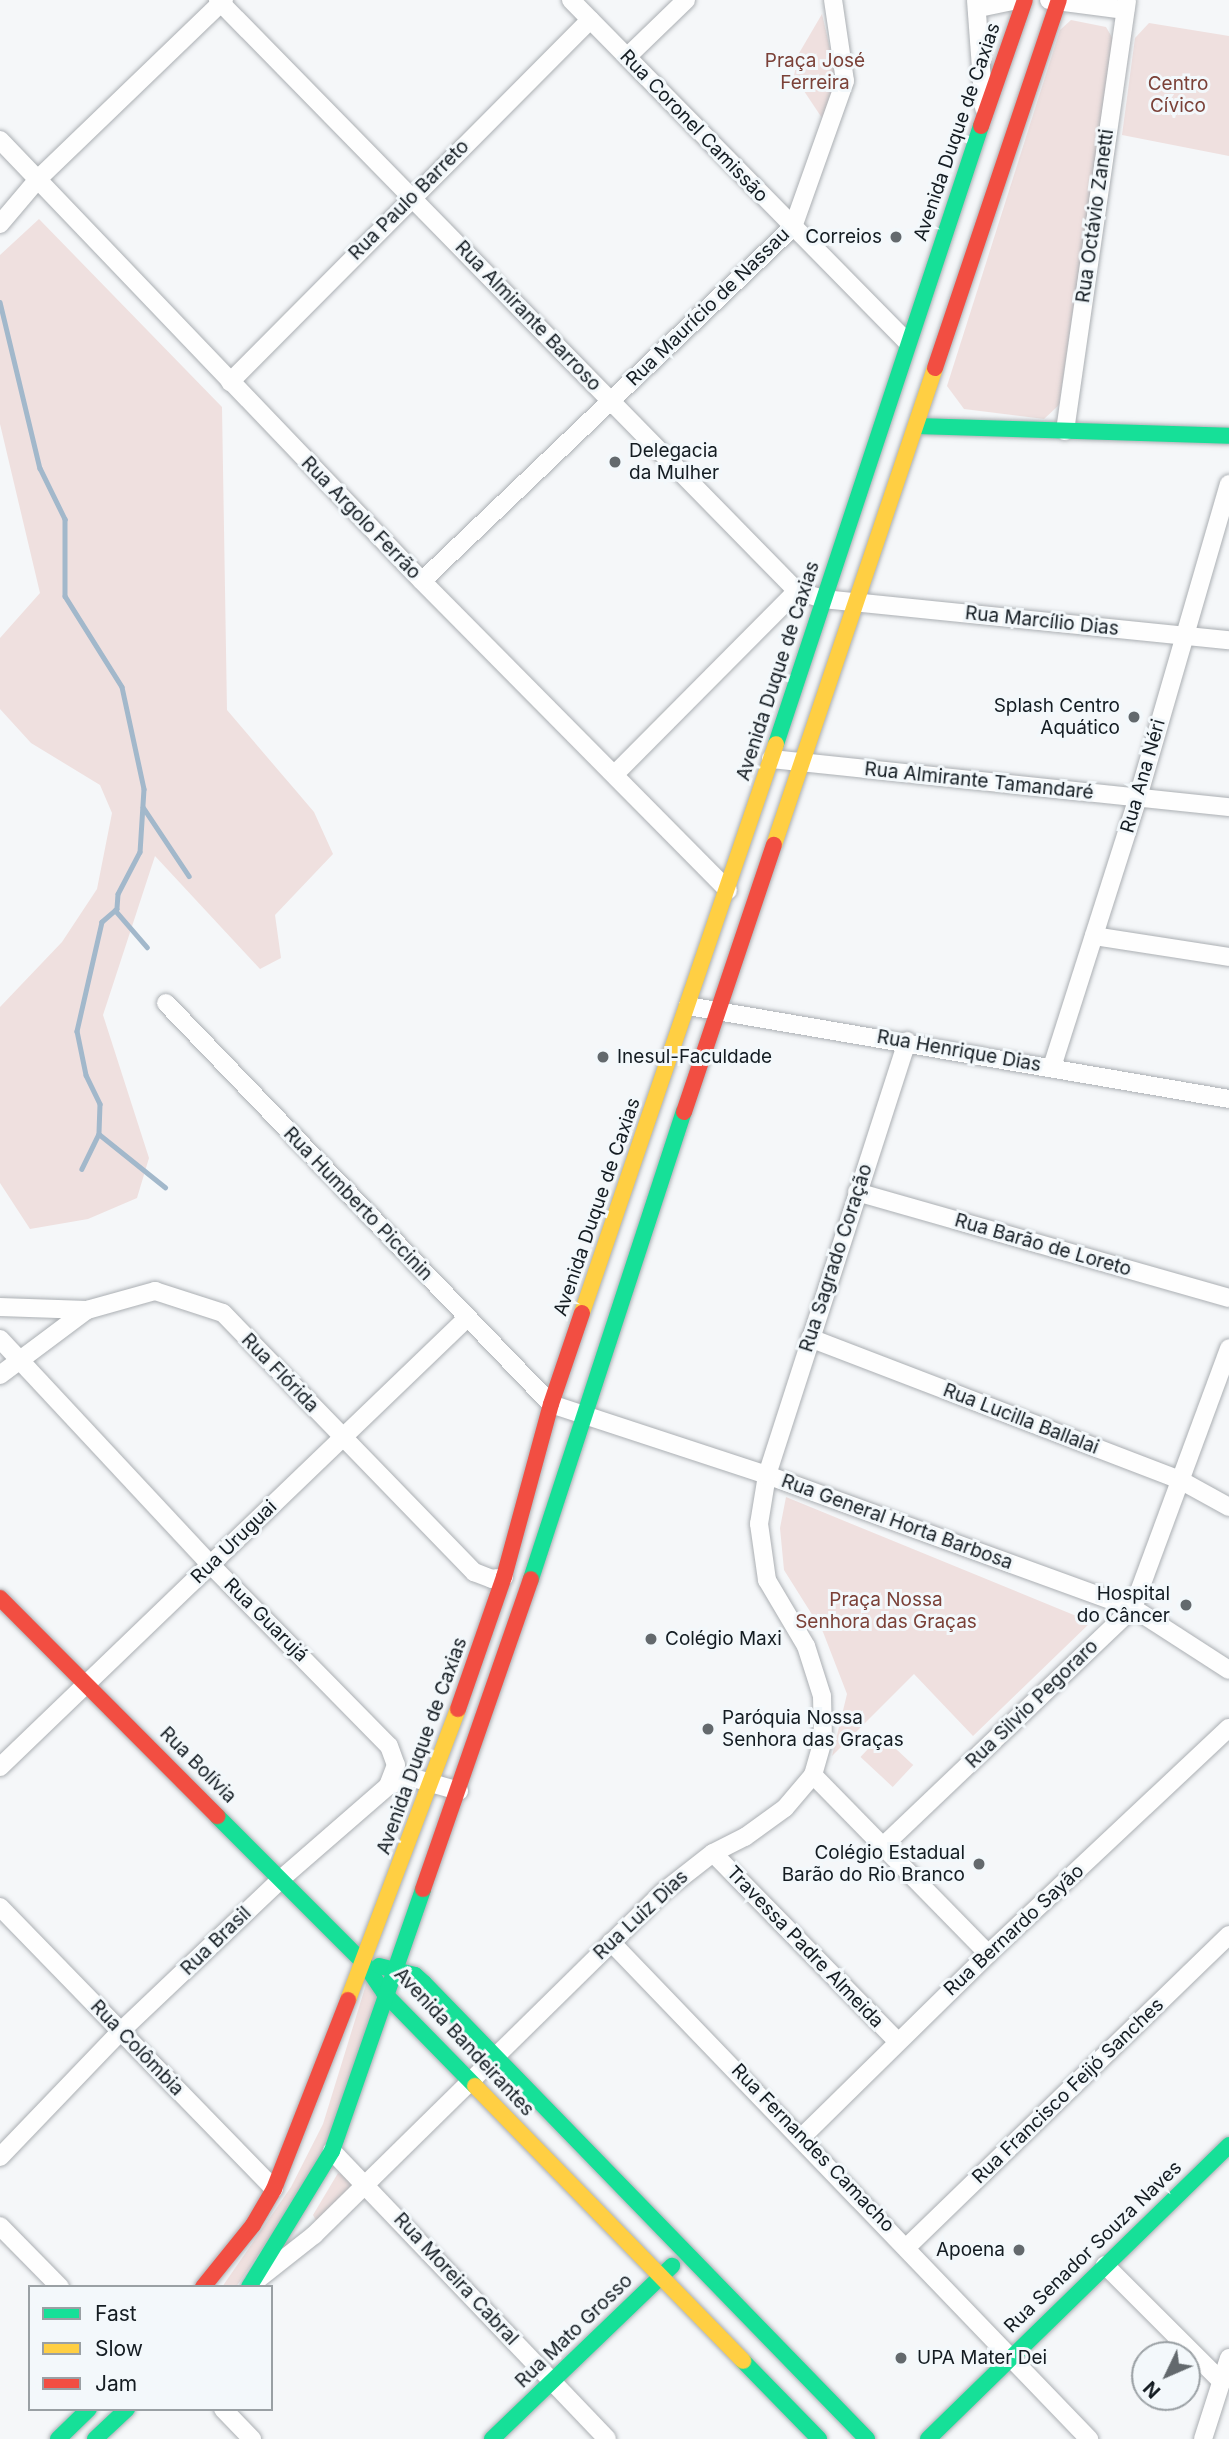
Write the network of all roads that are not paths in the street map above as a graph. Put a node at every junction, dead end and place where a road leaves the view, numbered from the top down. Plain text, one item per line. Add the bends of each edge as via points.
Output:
1 (571, 0) edge
2 (686, 0) edge
3 (833, 0) edge
4 (1016, 0) edge
5 (1025, 0) edge
6 (221, 1) edge
7 (1055, 1) edge
8 (977, 4) edge
9 (1126, 5) edge
10 (590, 20) junction
11 (626, 57) junction
12 (985, 116) junction
13 (0, 140) edge
14 (38, 179) junction
15 (413, 194) junction
16 (0, 224) edge
17 (793, 227) junction
18 (919, 307) junction
19 (953, 319) junction
20 (907, 342) junction
21 (230, 382) junction
22 (609, 401) junction
23 (917, 426) junction
24 (1065, 431) junction
25 (1229, 436) edge
26 (1229, 484) edge
27 (850, 516) junction
28 (881, 528) junction
29 (422, 581) junction
30 (797, 590) junction
31 (824, 599) junction
32 (855, 602) junction
33 (1183, 635) junction
34 (1229, 640) edge
35 (771, 759) junction
36 (802, 762) junction
37 (615, 774) junction
38 (1138, 797) junction
39 (1229, 807) edge
40 (754, 812) junction
41 (769, 863) junction
42 (728, 890) junction
43 (1094, 936) junction
44 (1229, 957) edge
45 (166, 1003) dead end
46 (688, 1006) junction
47 (721, 1010) junction
48 (907, 1041) junction
49 (1052, 1067) junction
50 (1229, 1099) edge
51 (641, 1145) junction
52 (858, 1192) junction
53 (643, 1238) junction
54 (1229, 1298) edge
55 (0, 1307) edge
56 (87, 1310) junction
57 (468, 1318) junction
58 (810, 1338) junction
59 (0, 1339) edge
60 (1229, 1348) edge
61 (17, 1358) junction
62 (0, 1375) edge
63 (551, 1404) junction
64 (582, 1415) junction
65 (342, 1438) junction
66 (767, 1475) junction
67 (1180, 1480) junction
68 (1229, 1507) edge
69 (210, 1564) junction
70 (504, 1577) junction
71 (530, 1583) junction
72 (497, 1596) junction
73 (0, 1598) edge
74 (522, 1605) junction
75 (1133, 1608) junction
76 (1229, 1670) edge
77 (87, 1683) junction
78 (1229, 1728) edge
79 (0, 1767) edge
80 (813, 1775) junction
81 (432, 1783) junction
82 (388, 1786) junction
83 (458, 1791) junction
84 (883, 1846) junction
85 (713, 1853) junction
86 (281, 1878) junction
87 (0, 1907) edge
88 (1229, 1935) edge
89 (611, 1942) junction
90 (988, 1954) junction
91 (364, 1963) junction
92 (393, 1969) junction
93 (384, 1993) junction
94 (121, 2031) junction
95 (897, 2042) junction
96 (494, 2056) junction
97 (469, 2080) junction
98 (802, 2137) junction
99 (1229, 2145) edge
100 (332, 2151) junction
101 (0, 2157) edge
102 (365, 2184) junction
103 (274, 2189) junction
104 (0, 2226) edge
105 (908, 2246) junction
106 (685, 2253) junction
107 (1105, 2265) junction
108 (661, 2277) junction
109 (58, 2285) edge
110 (204, 2285) edge
111 (250, 2285) edge
112 (251, 2285) edge
113 (1229, 2358) edge
114 (1009, 2359) junction
115 (552, 2381) junction
116 (1222, 2382) junction
117 (87, 2411) edge
118 (125, 2411) edge
119 (225, 2411) edge
120 (58, 2439) edge
121 (95, 2439) edge
122 (252, 2439) edge
123 (492, 2439) edge
124 (607, 2439) edge
125 (819, 2439) edge
126 (867, 2439) edge
127 (928, 2439) edge
128 (1089, 2439) edge
129 (1203, 2439) edge

1 - 10 street, Rua Coronel Camissão
2 - 11 street
3 - 17 street, Rua Maurício de Nassau via 845,81
4 - 8 street
5 - 12 main road, Avenida Duque de Caxias
6 - 14 street
6 - 15 street, Rua Almirante Barroso
7 - 9 street
7 - 19 main road
8 - 12 street
9 - 24 street, Rua Octávio Zanetti
10 - 11 street, Rua Coronel Camissão
10 - 15 street, Rua Paulo Barreto
11 - 17 street, Rua Coronel Camissão
12 - 18 main road, Avenida Duque de Caxias
13 - 14 street, Rua Argolo Ferrão
14 - 16 street
14 - 21 street, Rua Argolo Ferrão
15 - 21 street, Rua Paulo Barreto
15 - 22 street, Rua Almirante Barroso
17 - 20 street, Rua Coronel Camissão
17 - 22 street, Rua Maurício de Nassau
18 - 19 main road
18 - 20 main road, Avenida Duque de Caxias
19 - 23 main road
20 - 27 main road, Avenida Duque de Caxias
21 - 29 street, Rua Argolo Ferrão
22 - 29 street, Rua Maurício de Nassau
22 - 30 street, Rua Almirante Barroso
23 - 24 main road
23 - 28 main road
24 - 25 main road
26 - 33 street, Rua Ana Néri
27 - 28 main road
27 - 31 main road, Avenida Duque de Caxias
28 - 32 main road
29 - 37 street, Rua Argolo Ferrão
30 - 31 street, Rua Almirante Barroso
30 - 37 street
31 - 32 street, Rua Almirante Barroso
31 - 35 main road, Avenida Duque de Caxias
32 - 33 street, Rua Marcílio Dias
32 - 36 main road
33 - 34 street, Rua Marcílio Dias
33 - 38 street, Rua Ana Néri
35 - 36 street, Rua Almirante Tamandaré
35 - 40 main road, Avenida Duque de Caxias
36 - 38 street, Rua Almirante Tamandaré
36 - 41 main road
37 - 42 street, Rua Argolo Ferrão
38 - 39 street, Rua Almirante Tamandaré
38 - 43 street, Rua Ana Néri
40 - 41 main road via 771,827
40 - 42 main road, Avenida Duque de Caxias
41 - 47 main road
42 - 46 main road, Avenida Duque de Caxias
43 - 44 street
43 - 49 street, Rua Ana Néri
45 - 57 street, Rua Humberto Piccinin
46 - 47 street, Rua Henrique Dias
46 - 51 main road, Avenida Duque de Caxias
47 - 48 street, Rua Henrique Dias
47 - 53 main road
48 - 49 street, Rua Henrique Dias
48 - 52 street, Rua Sagrado Coração
49 - 50 street, Rua Henrique Dias
51 - 53 main road via 626,1222 629,1230
51 - 63 main road, Avenida Duque de Caxias
52 - 54 street, Rua Barão de Loreto
52 - 58 street, Rua Sagrado Coração
53 - 64 main road
55 - 56 street
56 - 61 street, Rua Flórida
56 - 65 street, Rua Flórida via 155,1291 223,1313
57 - 63 street, Rua Humberto Piccinin
57 - 65 street, Rua Uruguai
58 - 66 street, Rua Sagrado Coração
58 - 67 street, Rua Lucilla Ballalai
59 - 61 street, Rua Guarujá
60 - 67 street, Rua Silvio Pegoraro
61 - 62 street, Rua Flórida
61 - 69 street, Rua Guarujá
63 - 64 street, Rua General Horta Barbosa
63 - 70 main road, Avenida Duque de Caxias
64 - 66 street, Rua General Horta Barbosa
64 - 71 main road
65 - 69 street, Rua Uruguai
65 - 70 street, Rua Flórida via 474,1572
66 - 75 street, Rua General Horta Barbosa
66 - 80 street, Rua Luiz Dias via 759,1524 767,1580 806,1646 822,1696 823,1740
67 - 68 street, Rua Lucilla Ballalai
67 - 75 street, Rua Silvio Pegoraro
69 - 77 street, Rua Uruguai
69 - 82 street, Rua Guarujá via 389,1746 396,1765
70 - 71 main road via 519,1575
70 - 72 main road, Avenida Duque de Caxias
71 - 74 main road
72 - 74 main road via 508,1606
72 - 81 main road, Avenida Duque de Caxias
73 - 77 main road, Rua Bolívia
74 - 83 main road
75 - 76 street, Rua General Horta Barbosa
75 - 84 street, Rua Silvio Pegoraro
77 - 79 street, Rua Uruguai
77 - 86 main road, Rua Bolívia
78 - 90 street, Rua Bernardo Sayão
80 - 84 street
80 - 85 street, Rua Luiz Dias via 785,1808
81 - 82 street via 406,1777
81 - 83 street
81 - 91 main road, Avenida Duque de Caxias
82 - 86 street, Rua Brasil
83 - 92 main road
84 - 90 street
85 - 89 street, Rua Luiz Dias
85 - 95 street, Travessa Padre Almeida
86 - 91 main road, Rua Bolívia
86 - 94 street, Rua Brasil
87 - 94 street, Rua Colômbia
88 - 105 street, Rua Francisco Feijó Sanches
89 - 96 street, Rua Luiz Dias
89 - 98 street, Rua Fernandes Camacho
90 - 95 street, Rua Bernardo Sayão
91 - 92 main road, Avenida Bandeirantes
91 - 93 main road, Avenida Bandeirantes
91 - 103 main road, Avenida Duque de Caxias
92 - 93 main road
92 - 96 main road, Avenida Bandeirantes via 424,1983
93 - 97 main road, Avenida Bandeirantes
93 - 100 main road
94 - 101 street, Rua Brasil
94 - 103 street, Rua Colômbia
95 - 98 street, Rua Bernardo Sayão
96 - 97 street, Rua Luiz Dias
96 - 106 main road, Avenida Bandeirantes
97 - 102 street, Rua Luiz Dias
97 - 108 main road, Avenida Bandeirantes
98 - 105 street, Rua Fernandes Camacho
99 - 107 main road, Rua Senador Souza Naves
100 - 102 street, Rua Moreira Cabral
100 - 111 main road
102 - 112 street, Rua Luiz Dias via 286,2262
102 - 115 street, Rua Moreira Cabral
103 - 110 main road, Avenida Duque de Caxias via 253,2225
104 - 109 street
105 - 114 street, Rua Fernandes Camacho
106 - 108 main road, Rua Mato Grosso
106 - 126 main road, Avenida Bandeirantes
107 - 114 main road, Rua Senador Souza Naves
107 - 116 street
108 - 115 main road, Rua Mato Grosso
108 - 125 main road, Avenida Bandeirantes
113 - 116 street
114 - 127 main road, Rua Senador Souza Naves
114 - 128 street, Rua Fernandes Camacho
115 - 123 main road, Rua Mato Grosso
115 - 124 street, Rua Moreira Cabral
116 - 129 street
117 - 120 main road
118 - 121 main road
119 - 122 street

